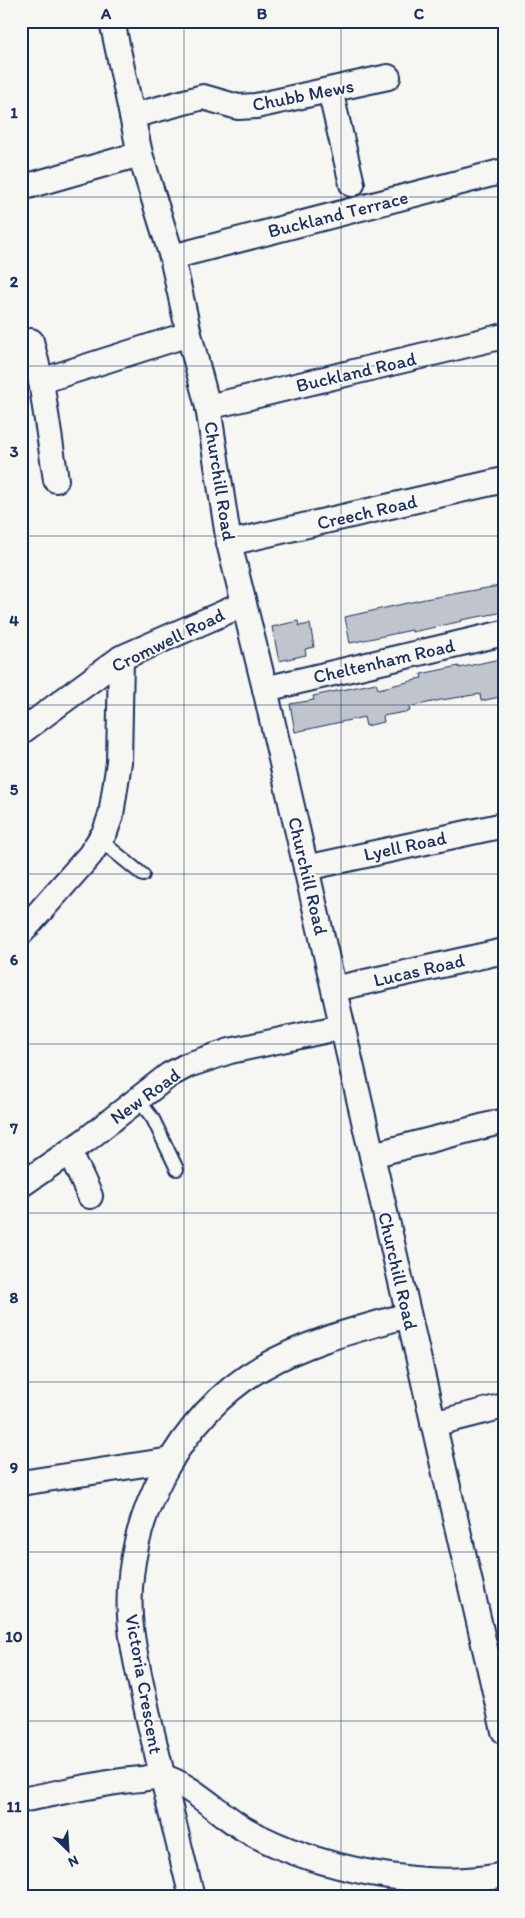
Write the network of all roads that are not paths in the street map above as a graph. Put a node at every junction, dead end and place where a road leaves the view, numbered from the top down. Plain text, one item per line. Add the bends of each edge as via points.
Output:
1 (112, 21) edge
2 (388, 77) dead end
3 (330, 90) junction
4 (132, 116) junction
5 (140, 154) junction
6 (504, 171) edge
7 (352, 184) dead end
8 (21, 188) edge
9 (172, 256) junction
10 (189, 334) junction
11 (504, 336) edge
12 (31, 341) dead end
13 (40, 381) junction
14 (208, 407) junction
15 (56, 480) dead end
16 (504, 480) edge
17 (229, 542) junction
18 (244, 604) junction
19 (504, 633) edge
20 (121, 658) junction
21 (265, 689) junction
22 (21, 732) edge
23 (504, 825) edge
24 (100, 840) junction
25 (306, 868) junction
26 (143, 875) dead end
27 (21, 933) edge
28 (504, 951) edge
29 (334, 989) junction
30 (342, 1027) junction
31 (138, 1099) junction
32 (504, 1121) edge
33 (70, 1152) junction
34 (372, 1155) junction
35 (177, 1169) dead end
36 (21, 1185) edge
37 (90, 1196) dead end
38 (408, 1315) junction
39 (504, 1406) edge
40 (433, 1424) junction
41 (171, 1460) junction
42 (21, 1483) edge
43 (504, 1732) edge
44 (162, 1777) junction
45 (21, 1800) edge
46 (504, 1875) edge
47 (192, 1897) edge

1 - 4 street, Churchill Road
2 - 3 street, Chubb Mews
3 - 4 street, Chubb Mews via 238,107 203,97
3 - 7 street
4 - 5 street, Churchill Road
5 - 8 street
5 - 9 street, Churchill Road
6 - 9 street, Buckland Terrace
9 - 10 street, Churchill Road
10 - 13 street
10 - 14 street, Churchill Road
11 - 14 street, Buckland Road
12 - 13 street
13 - 15 street
14 - 17 street, Churchill Road
16 - 17 street, Creech Road
17 - 18 street, Churchill Road
18 - 20 street, Cromwell Road
18 - 21 street, Churchill Road
19 - 21 street, Cheltenham Road
20 - 22 street, Cromwell Road
20 - 24 street via 119,762 111,815
21 - 25 street, Churchill Road
23 - 25 street, Lyell Road
24 - 26 lane
24 - 27 street
25 - 29 street, Churchill Road
28 - 29 street, Lucas Road
29 - 30 street, Churchill Road
30 - 31 street, New Road via 230,1051 188,1065
30 - 34 street, Churchill Road
31 - 33 street, New Road
31 - 35 lane via 153,1119
32 - 34 street
33 - 36 street, New Road
33 - 37 street
34 - 38 street, Churchill Road
38 - 40 street, Churchill Road
38 - 41 street, Victoria Crescent via 303,1347 262,1367 220,1399 185,1438
39 - 40 street
40 - 43 street, Churchill Road
41 - 42 street
41 - 44 street, Victoria Crescent via 142,1526 130,1588 135,1652
44 - 45 street
44 - 46 street, Victoria Crescent via 183,1785 246,1830 305,1856 336,1865 431,1880
44 - 47 street

